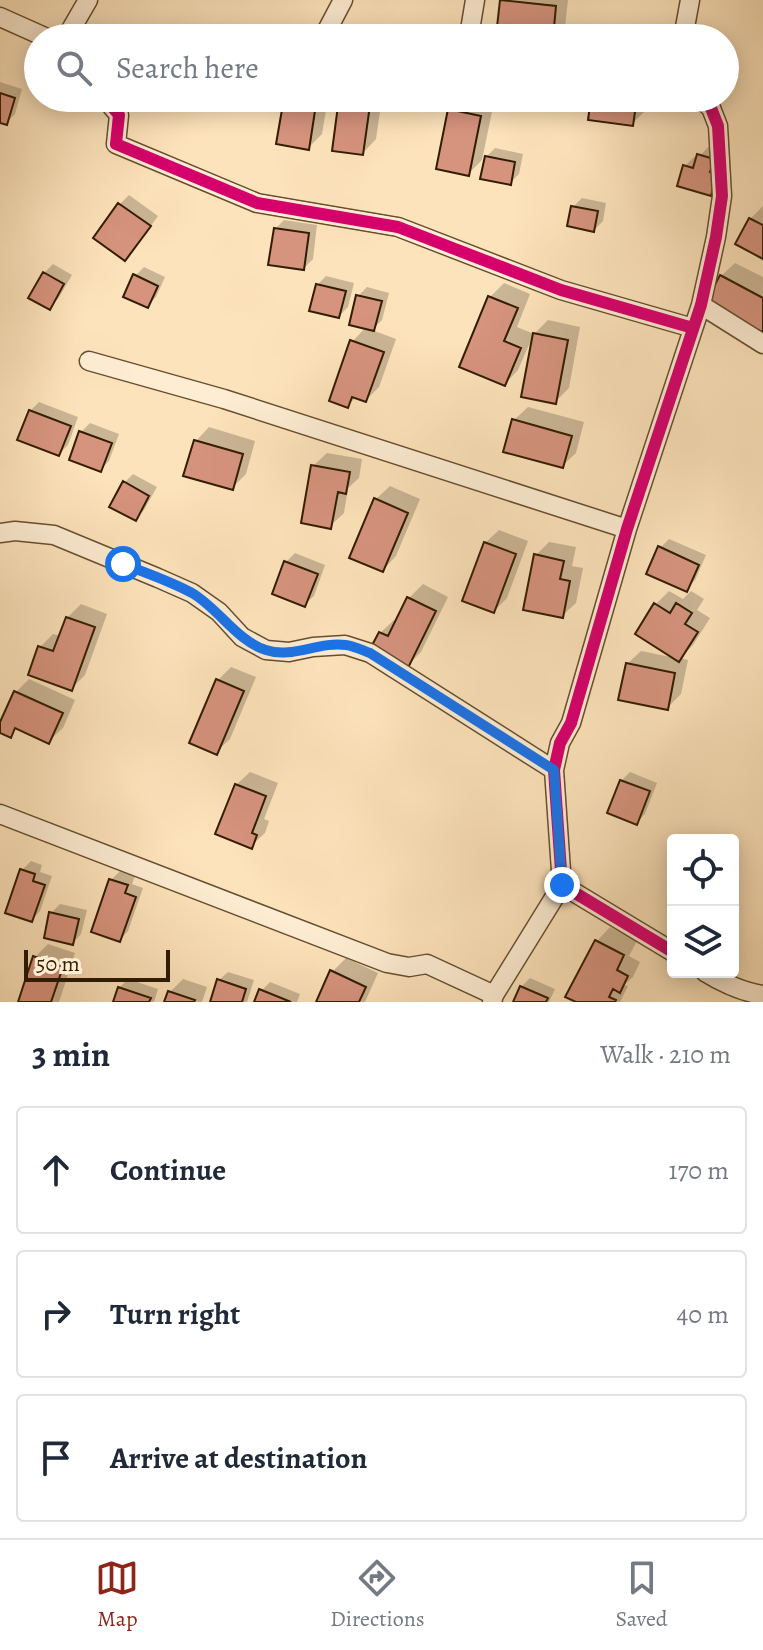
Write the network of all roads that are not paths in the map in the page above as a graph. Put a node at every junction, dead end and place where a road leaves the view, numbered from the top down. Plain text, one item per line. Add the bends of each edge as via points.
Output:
1 (88, 0) edge
2 (343, 0) edge
3 (475, 0) edge
4 (690, 0) edge
5 (0, 17) edge
6 (74, 24) edge
7 (330, 24) edge
8 (470, 24) edge
9 (686, 24) edge
10 (24, 28) edge
11 (117, 112) edge
12 (713, 112) edge
13 (701, 305) junction
14 (693, 328) junction
15 (763, 344) edge
16 (89, 361) dead end
17 (627, 529) junction
18 (0, 533) edge
19 (554, 770) junction
20 (0, 814) edge
21 (562, 885) junction
22 (667, 948) edge
23 (717, 978) edge
24 (763, 995) edge
25 (493, 999) edge

1 - 6 street
2 - 7 street
3 - 8 street
4 - 9 street
5 - 10 street
11 - 14 street via 116,144 257,203 398,227 561,290
12 - 13 street via 722,196
13 - 14 street
13 - 15 street
14 - 17 street
16 - 17 street
17 - 19 street
18 - 19 street via 54,535 158,578 192,593 242,637 266,650 345,645 370,653
19 - 21 street
20 - 25 street via 387,963 427,964
21 - 22 street
21 - 25 street
23 - 24 street

